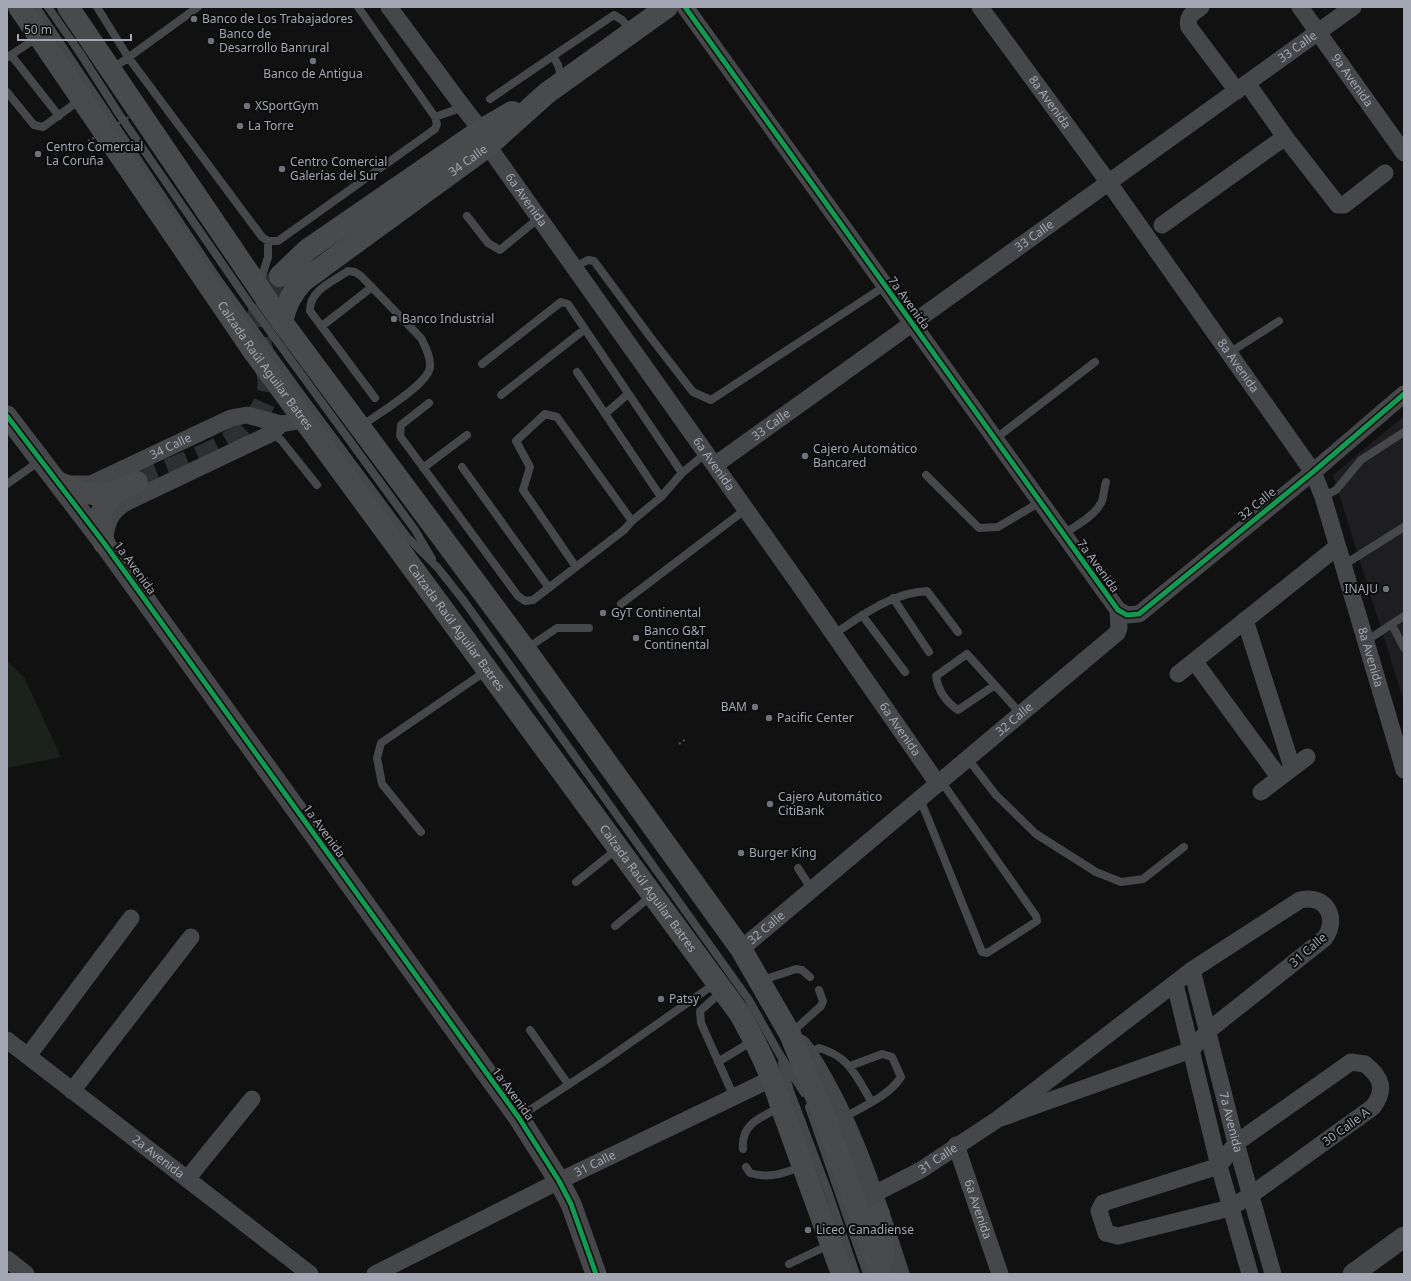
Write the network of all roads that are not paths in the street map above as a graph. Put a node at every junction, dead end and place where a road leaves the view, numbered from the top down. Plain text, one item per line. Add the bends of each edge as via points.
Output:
1 (19, 7) edge
2 (36, 7) edge
3 (48, 7) edge
4 (68, 7) edge
5 (97, 7) edge
6 (198, 7) edge
7 (358, 7) edge
8 (390, 7) edge
9 (667, 7) edge
10 (685, 7) edge
11 (980, 7) edge
12 (1201, 7) edge
13 (1300, 7) edge
14 (1353, 7) edge
15 (633, 32) junction
16 (1319, 32) junction
17 (39, 36) junction
18 (9, 56) edge
19 (553, 56) junction
20 (128, 57) junction
21 (111, 70) junction
22 (555, 87) junction
23 (1242, 87) junction
24 (7, 92) edge
25 (81, 99) junction
26 (490, 99) dead end
27 (463, 107) junction
28 (59, 116) junction
29 (435, 117) junction
30 (1285, 137) junction
31 (484, 138) junction
32 (1404, 153) edge
33 (1385, 173) dead end
34 (1109, 183) junction
35 (467, 216) dead end
36 (539, 218) junction
37 (1162, 225) dead end
38 (268, 241) junction
39 (574, 267) junction
40 (280, 276) tunnel mouth
41 (885, 286) junction
42 (372, 287) junction
43 (259, 288) junction
44 (1279, 321) dead end
45 (282, 322) junction
46 (912, 324) junction
47 (322, 326) junction
48 (584, 329) junction
49 (1229, 353) junction
50 (1095, 362) dead end
51 (482, 364) dead end
52 (577, 372) dead end
53 (628, 394) junction
54 (1404, 394) edge
55 (501, 395) dead end
56 (375, 398) dead end
57 (429, 403) dead end
58 (605, 414) junction
59 (7, 416) edge
60 (231, 418) junction
61 (304, 420) junction
62 (360, 427) junction
63 (276, 429) junction
64 (1404, 432) edge
65 (467, 435) dead end
66 (995, 439) junction
67 (246, 446) junction
68 (711, 459) junction
69 (41, 460) junction
70 (462, 467) dead end
71 (423, 468) junction
72 (1313, 472) junction
73 (682, 473) junction
74 (926, 475) dead end
75 (137, 482) tunnel mouth
76 (1106, 482) dead end
77 (60, 483) junction
78 (7, 484) edge
79 (317, 485) dead end
80 (115, 493) junction
81 (1323, 496) junction
82 (661, 497) junction
83 (1040, 502) junction
84 (746, 509) junction
85 (632, 521) junction
86 (1404, 527) edge
87 (1063, 534) junction
88 (104, 543) junction
89 (1337, 547) junction
90 (1342, 566) junction
91 (576, 567) junction
92 (438, 568) junction
93 (549, 588) junction
94 (893, 598) junction
95 (621, 604) dead end
96 (1118, 610) junction
97 (862, 616) junction
98 (1404, 616) edge
99 (1245, 620) junction
100 (1392, 625) junction
101 (589, 628) dead end
102 (958, 632) dead end
103 (834, 634) junction
104 (1366, 641) junction
105 (1404, 648) edge
106 (525, 649) junction
107 (929, 652) dead end
108 (1195, 662) junction
109 (486, 671) junction
110 (905, 672) dead end
111 (1178, 674) dead end
112 (995, 685) junction
113 (1022, 714) junction
114 (1307, 756) dead end
115 (968, 759) junction
116 (1404, 770) edge
117 (1286, 772) junction
118 (939, 783) junction
119 (1261, 792) dead end
120 (920, 799) junction
121 (421, 832) dead end
122 (1184, 847) dead end
123 (618, 848) junction
124 (798, 868) dead end
125 (576, 882) dead end
126 (812, 890) junction
127 (652, 895) junction
128 (131, 918) dead end
129 (616, 926) dead end
130 (191, 937) dead end
131 (741, 949) junction
132 (1192, 970) junction
133 (810, 977) dead end
134 (759, 981) junction
135 (1175, 984) junction
136 (719, 986) junction
137 (819, 990) dead end
138 (530, 1030) dead end
139 (1208, 1030) junction
140 (790, 1034) junction
141 (7, 1040) edge
142 (754, 1040) junction
143 (1191, 1050) junction
144 (808, 1054) junction
145 (780, 1055) junction
146 (28, 1056) junction
147 (718, 1062) junction
148 (850, 1066) junction
149 (773, 1078) junction
150 (568, 1084) junction
151 (72, 1091) junction
152 (734, 1097) junction
153 (252, 1099) dead end
154 (872, 1101) junction
155 (781, 1106) junction
156 (519, 1118) junction
157 (843, 1118) junction
158 (998, 1119) junction
159 (1236, 1143) junction
160 (956, 1145) junction
161 (742, 1149) dead end
162 (803, 1166) junction
163 (1219, 1166) junction
164 (746, 1167) dead end
165 (187, 1179) junction
166 (559, 1181) junction
167 (1251, 1195) junction
168 (876, 1204) junction
169 (1230, 1208) junction
170 (1404, 1237) edge
171 (832, 1244) junction
172 (7, 1259) edge
173 (789, 1264) dead end
174 (26, 1274) edge
175 (310, 1274) edge
176 (375, 1274) edge
177 (596, 1274) edge
178 (842, 1274) edge
179 (856, 1274) edge
180 (867, 1274) edge
181 (881, 1274) edge
182 (886, 1274) edge
183 (899, 1274) edge
184 (1000, 1274) edge
185 (1250, 1274) edge
186 (1273, 1274) edge
187 (1353, 1274) edge

1 - 17 main road, Calzada Raúl Aguilar Batres
2 - 92 lane via 248,320 407,537
3 - 92 lane via 250,304 415,530
4 - 21 main road
5 - 20 lane
6 - 20 lane
7 - 29 lane
8 - 27 street, 6a Avenida
9 - 15 main road, 34 Calle
10 - 41 street, 7a Avenida
11 - 34 street, 8a Avenida
12 - 23 street via 1190,15 1189,27
13 - 16 street, 9a Avenida
14 - 16 street, 33 Calle
15 - 19 lane via 614,15
15 - 22 main road, 34 Calle
16 - 23 street, 33 Calle
16 - 32 street, 9a Avenida
17 - 18 lane
17 - 25 main road, Calzada Raúl Aguilar Batres
18 - 28 lane
19 - 22 lane via 558,65
19 - 26 lane
20 - 21 lane
20 - 38 lane via 262,237
21 - 43 main road
22 - 31 main road, 34 Calle
23 - 30 street
23 - 34 street, 33 Calle
24 - 28 lane via 34,124 43,127
25 - 28 lane
25 - 61 main road, Calzada Raúl Aguilar Batres via 254,352
27 - 29 lane
27 - 31 street, 6a Avenida
29 - 38 lane via 435,129 278,242
30 - 33 street via 1338,205 1344,205
30 - 37 street
31 - 36 street, 6a Avenida
31 - 40 main road via 307,250
31 - 45 main road, 34 Calle via 303,281 287,302
34 - 46 street, 33 Calle
34 - 49 street, 8a Avenida
35 - 36 lane via 488,243 500,250
36 - 39 street, 6a Avenida
38 - 43 lane via 268,257
39 - 41 lane via 588,260 594,261 693,392 711,400
39 - 68 street, 6a Avenida
41 - 46 street, 7a Avenida
42 - 47 lane
42 - 47 lane via 361,276 348,271 314,294 310,310
42 - 62 lane via 421,338 427,350 430,367 426,378 417,386
43 - 45 main road
44 - 49 lane
45 - 62 main road
46 - 66 street, 7a Avenida
46 - 68 street, 33 Calle
47 - 56 lane
48 - 51 lane via 568,304 561,302
48 - 53 lane
48 - 55 lane
49 - 72 street, 8a Avenida
50 - 66 lane
52 - 58 lane
53 - 58 lane
53 - 73 lane
54 - 72 street, 32 Calle
57 - 71 lane via 401,425 400,436
58 - 82 lane
59 - 69 street, 1a Avenida
60 - 63 street, 34 Calle via 247,415
60 - 67 street via 240,420 248,427 249,440
60 - 77 street, 34 Calle via 90,484
61 - 63 street, 34 Calle
61 - 109 main road, Calzada Raúl Aguilar Batres
62 - 106 main road
63 - 67 street, 34 Calle
63 - 79 lane via 281,440
64 - 81 lane via 1361,460 1336,490
65 - 71 lane
66 - 83 street, 7a Avenida
67 - 88 street, 34 Calle via 124,503 114,510 108,520
68 - 73 lane
68 - 84 street, 6a Avenida
69 - 77 street, 1a Avenida
69 - 78 lane
70 - 93 lane
71 - 93 lane via 518,596 525,601 533,600
72 - 81 street, 8a Avenida
72 - 96 street, 32 Calle via 1139,614 1127,615
73 - 82 lane
74 - 83 lane via 979,528 998,527
75 - 80 main road
76 - 87 lane via 1102,501 1097,508
77 - 80 main road via 92,495
77 - 88 street, 1a Avenida
80 - 88 main road via 106,500 100,511
81 - 89 street, 8a Avenida
82 - 85 lane
83 - 87 street, 7a Avenida
84 - 95 lane
84 - 103 street, 6a Avenida
85 - 91 lane
85 - 91 lane via 558,417 546,414 516,441 530,467 523,490
86 - 90 lane
87 - 96 street, 7a Avenida
88 - 156 street, 1a Avenida
89 - 90 street, 8a Avenida
89 - 99 street
90 - 104 street, 8a Avenida
91 - 93 lane
92 - 145 lane via 749,1000
94 - 97 lane
94 - 102 lane via 912,592 927,591
94 - 107 lane
96 - 113 street, 32 Calle via 1120,628 1117,634
97 - 103 lane
97 - 110 lane
98 - 100 lane
99 - 108 street
99 - 117 street
100 - 104 lane
100 - 105 lane
101 - 106 lane via 557,628
103 - 118 street, 6a Avenida
104 - 116 street, 8a Avenida
106 - 131 main road
108 - 111 street
108 - 117 street
109 - 121 lane via 381,743 377,758 382,784
109 - 123 main road, Calzada Raúl Aguilar Batres
112 - 112 lane via 967,654 936,676 938,686 950,705 958,710
112 - 113 lane
113 - 115 street, 32 Calle
114 - 117 street
115 - 118 street, 32 Calle
115 - 122 lane via 996,795 1036,834 1096,872 1121,882 1142,879
117 - 119 street
118 - 120 street, 32 Calle
118 - 120 lane via 1036,916 1037,921 987,953 982,952
120 - 126 street, 32 Calle
123 - 125 lane
123 - 127 main road, Calzada Raúl Aguilar Batres
124 - 126 lane
126 - 131 street, 32 Calle
127 - 129 lane
127 - 136 main road, Calzada Raúl Aguilar Batres
128 - 146 street
130 - 151 street
131 - 134 main road
132 - 135 street, 31 Calle
132 - 139 street, 7a Avenida
132 - 139 street, 31 Calle via 1300,900 1320,900 1330,917 1330,932 1325,938
133 - 134 lane via 802,970 796,969
134 - 140 main road
135 - 143 street, 7a Avenida
135 - 158 street, 31 Calle
136 - 142 main road, Calzada Raúl Aguilar Batres via 740,1014
136 - 147 lane via 700,1011 701,1023
136 - 150 lane
137 - 140 lane via 823,1001 821,1006
138 - 150 lane
139 - 143 street, 31 Calle
139 - 159 street, 7a Avenida
140 - 144 street
140 - 181 main road via 826,1122
141 - 146 street, 2a Avenida
142 - 147 lane
142 - 149 main road, Calzada Raúl Aguilar Batres
143 - 158 street, 31 Calle
143 - 163 street, 7a Avenida
144 - 148 lane via 819,1048 832,1051
144 - 157 street
145 - 179 lane via 790,1091
145 - 180 lane via 803,1091
146 - 151 street, 2a Avenida
147 - 152 lane
148 - 154 lane
148 - 154 lane via 882,1054 892,1057 901,1077 896,1085
149 - 152 street, 31 Calle
149 - 155 main road, Calzada Raúl Aguilar Batres
150 - 156 lane
151 - 165 street, 2a Avenida
152 - 166 street, 31 Calle
153 - 165 street
154 - 157 lane
155 - 161 lane via 749,1125 742,1140
155 - 162 main road, Calzada Raúl Aguilar Batres
156 - 166 street, 1a Avenida
157 - 168 street
158 - 160 street, 31 Calle
159 - 163 street, 30 Calle A
159 - 167 street, 7a Avenida
159 - 167 street, 30 Calle A via 1351,1062 1365,1064 1380,1082 1381,1093 1373,1107
160 - 168 street, 31 Calle
160 - 184 street, 6a Avenida
162 - 164 lane via 777,1176 762,1177 750,1173
162 - 171 main road, Calzada Raúl Aguilar Batres
163 - 169 street, 7a Avenida
163 - 169 street, 30 Calle A via 1110,1200 1103,1203 1099,1210 1106,1233 1118,1236
165 - 175 street, 2a Avenida
166 - 176 street, 31 Calle
166 - 177 street, 1a Avenida via 571,1204
167 - 169 street, 30 Calle A
167 - 186 street, 7a Avenida
168 - 182 main road
168 - 183 street
169 - 185 street, 7a Avenida
170 - 187 street
171 - 173 lane
171 - 178 main road, Calzada Raúl Aguilar Batres
172 - 174 street

